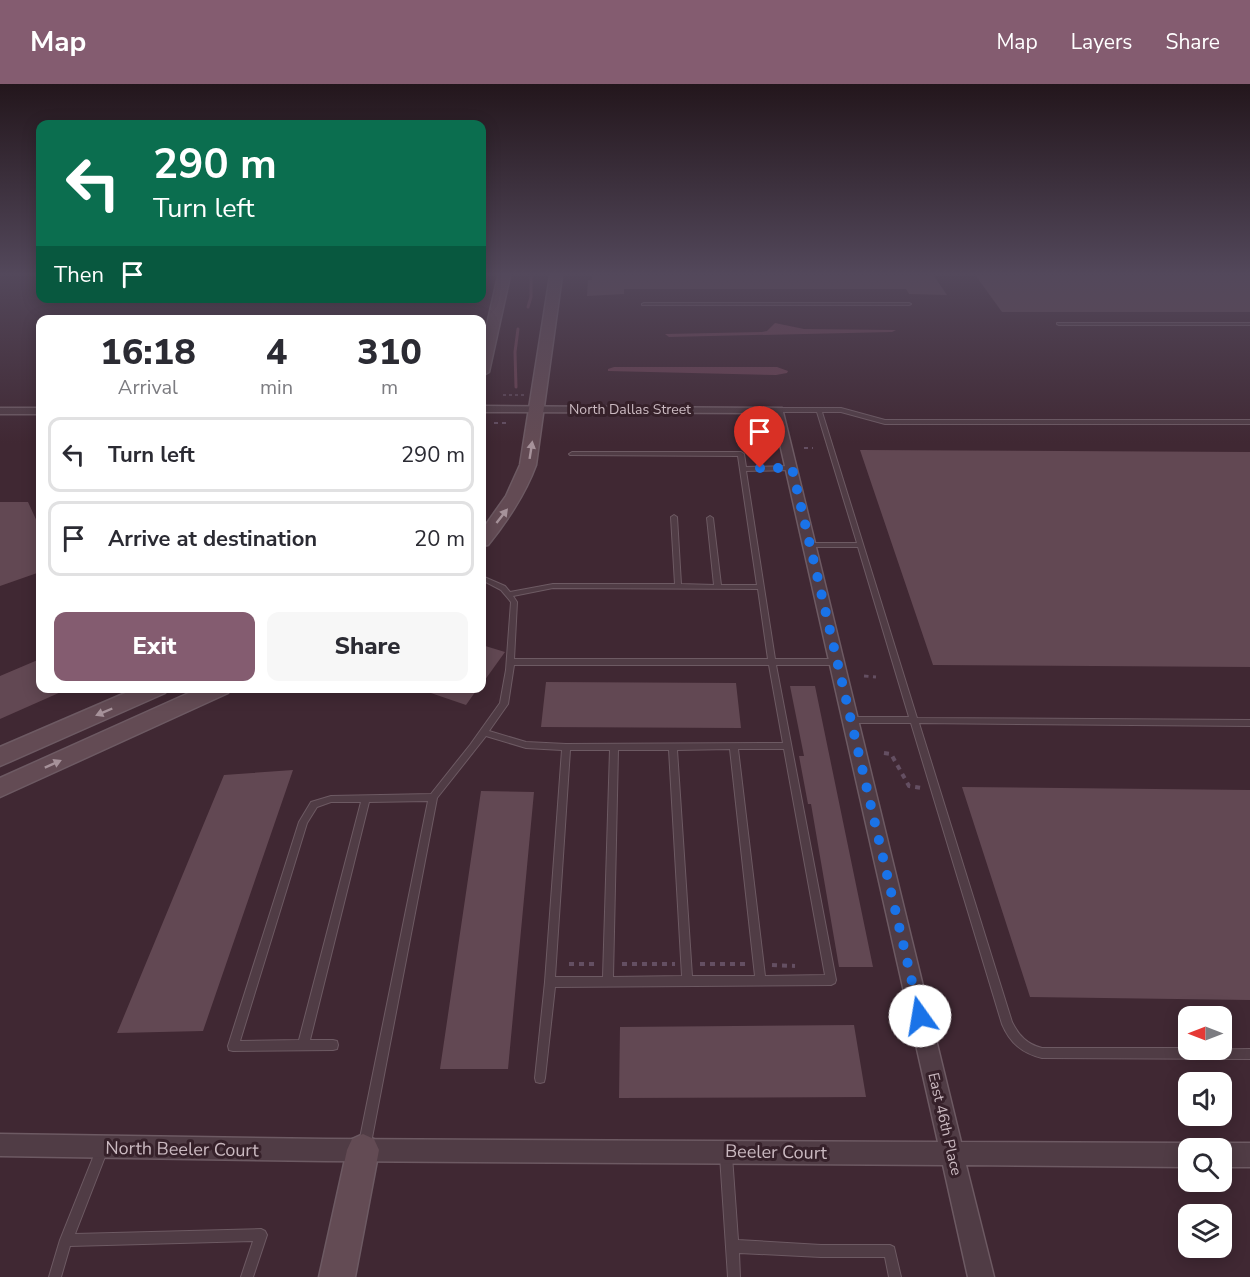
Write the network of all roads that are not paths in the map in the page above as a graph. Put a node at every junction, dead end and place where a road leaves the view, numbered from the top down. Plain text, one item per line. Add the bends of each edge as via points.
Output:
1 (491, 332) edge
2 (548, 332) edge
3 (486, 355) edge
4 (537, 409) junction
5 (486, 410) edge
6 (778, 410) junction
7 (819, 410) junction
8 (0, 411) edge
9 (36, 411) edge
10 (1250, 422) edge
11 (572, 454) dead end
12 (744, 468) junction
13 (792, 468) junction
14 (674, 517) dead end
15 (710, 518) dead end
16 (486, 536) edge
17 (810, 545) junction
18 (861, 545) junction
19 (486, 580) edge
20 (678, 587) junction
21 (718, 587) junction
22 (761, 587) junction
23 (510, 594) junction
24 (510, 662) junction
25 (772, 662) junction
26 (837, 662) junction
27 (147, 693) edge
28 (210, 693) edge
29 (851, 720) junction
30 (914, 720) junction
31 (1250, 723) edge
32 (484, 732) junction
33 (788, 746) junction
34 (566, 747) junction
35 (614, 747) junction
36 (674, 747) junction
37 (734, 748) junction
38 (0, 757) edge
39 (0, 788) edge
40 (433, 797) junction
41 (366, 798) junction
42 (608, 981) junction
43 (687, 981) junction
44 (762, 981) junction
45 (550, 982) junction
46 (333, 1045) dead end
47 (303, 1046) junction
48 (1250, 1054) edge
49 (540, 1078) dead end
50 (0, 1145) edge
51 (102, 1148) junction
52 (363, 1150) junction
53 (726, 1152) junction
54 (952, 1153) junction
55 (1178, 1155) edge
56 (1232, 1155) edge
57 (1250, 1155) edge
58 (66, 1240) junction
59 (732, 1246) junction
60 (56, 1277) edge
61 (247, 1277) edge
62 (337, 1277) edge
63 (734, 1277) edge
64 (895, 1277) edge
65 (981, 1277) edge

1 - 3 main road
2 - 4 main road
4 - 5 street, North Dallas Street
4 - 6 street, North Dallas Street
16 -> 4 main road via 506,512 522,482 531,456
6 - 7 lane
6 - 13 street, East 46th Place
7 - 10 lane via 841,410 885,422
7 - 18 lane
8 - 9 street
11 - 12 lane via 741,454
12 - 13 lane
12 - 22 lane
13 - 17 street, East 46th Place
14 - 20 lane
15 - 21 lane
17 - 18 lane
17 - 26 street, East 46th Place
18 - 30 lane
19 - 23 lane
20 - 21 lane
20 - 23 lane via 553,586
21 - 22 lane
22 - 25 lane
23 - 24 lane via 514,602
24 - 25 lane
24 - 32 lane via 504,704
25 - 26 lane
25 - 33 lane
26 - 29 street, East 46th Place
27 -> 38 main road
39 -> 28 main road
29 - 30 lane
29 - 54 street, East 46th Place
30 - 31 lane
30 - 48 lane via 1007,1024 1017,1041 1042,1053
32 - 34 lane via 526,745
32 - 40 lane
33 - 37 lane
33 - 44 lane via 831,980
34 - 35 lane
34 - 45 lane
35 - 36 lane
35 - 42 lane
36 - 37 lane
36 - 43 lane
37 - 44 lane
40 - 41 lane
40 - 52 lane
41 - 47 lane
41 - 47 lane via 331,799 314,804 303,822 233,1046
42 - 43 lane
42 - 45 lane
43 - 44 lane
45 - 49 lane
46 - 47 lane
50 - 51 street, North Beeler Court
51 - 52 street, North Beeler Court
51 - 58 lane
52 - 53 street, Beeler Court
52 - 62 main road
53 - 54 street, Beeler Court
53 - 59 lane
54 - 55 street, Beeler Court
54 - 65 street, East 46th Place
56 - 57 street
58 - 60 lane
58 - 61 lane via 261,1235
59 - 63 lane
59 - 64 lane via 890,1251

